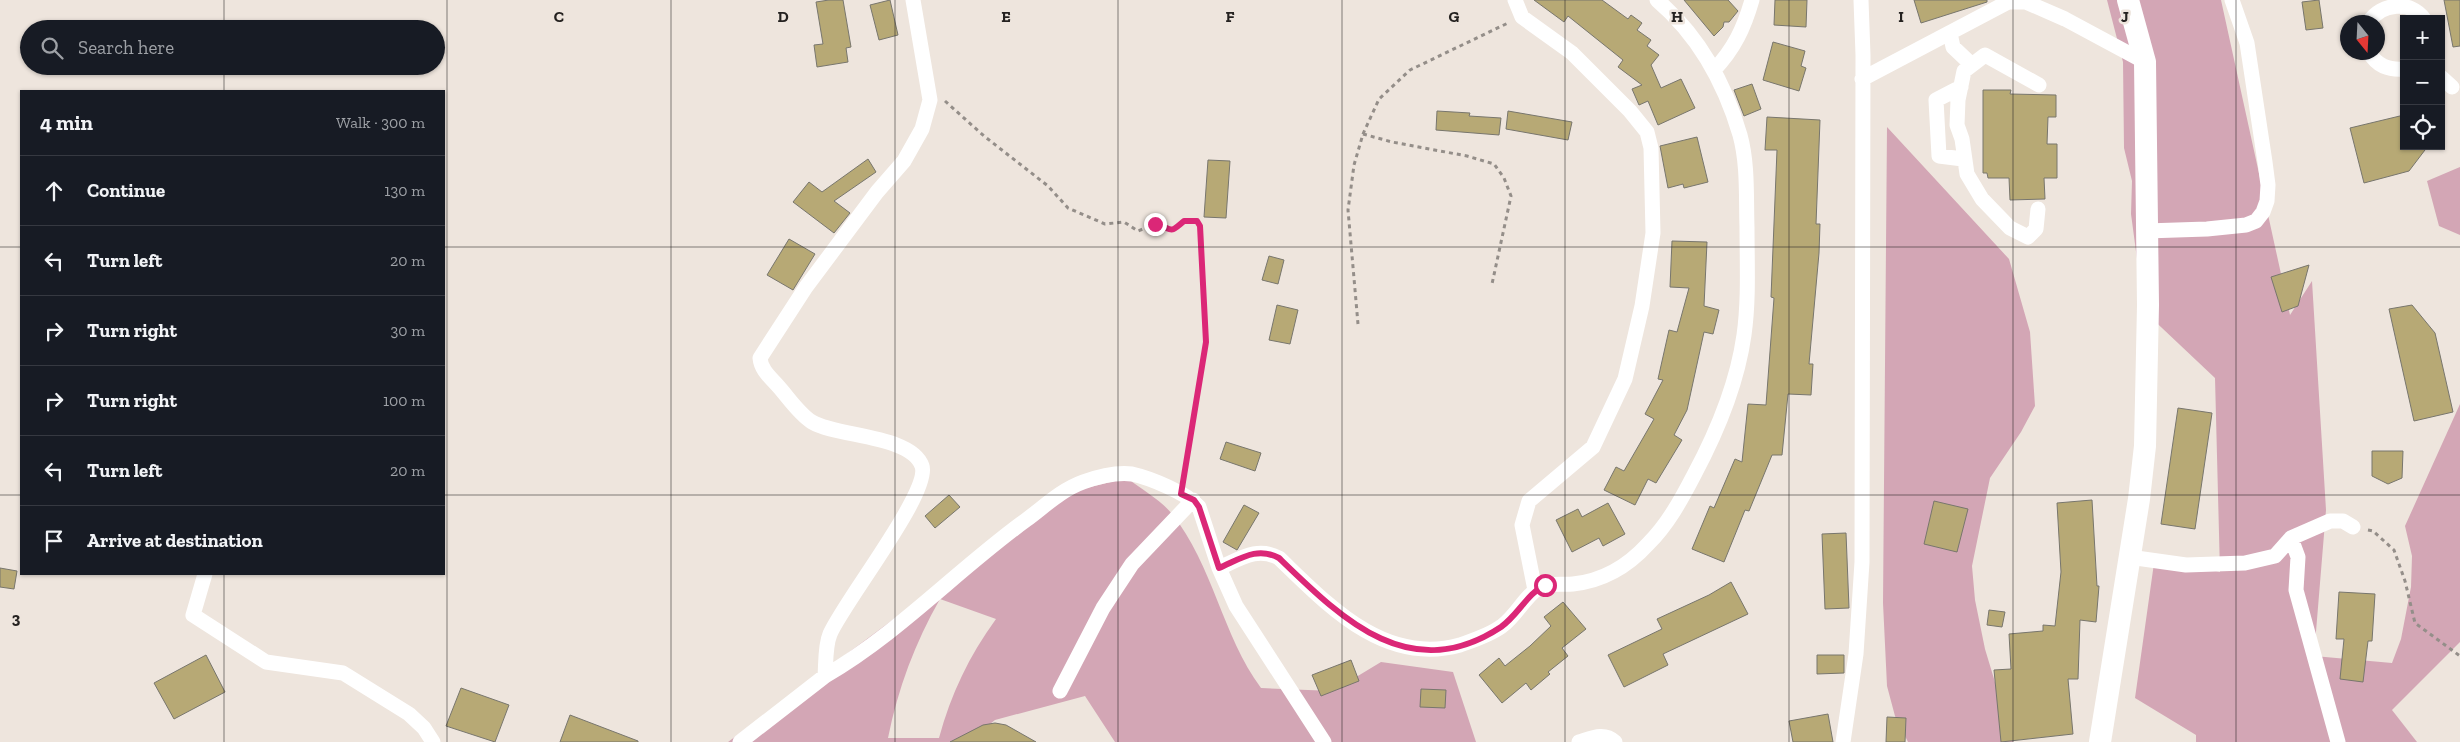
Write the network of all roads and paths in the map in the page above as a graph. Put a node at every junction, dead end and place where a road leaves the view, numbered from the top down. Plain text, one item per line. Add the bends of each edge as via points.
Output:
1 (913, 0) edge
2 (1515, 0) edge
3 (1658, 0) edge
4 (1752, 0) edge
5 (1861, 0) edge
6 (2128, 0) edge
7 (2232, 0) edge
8 (2391, 2) edge
9 (2374, 15) edge
10 (2422, 15) edge
11 (1522, 17) junction
12 (1950, 33) junction
13 (2373, 60) edge
14 (2145, 62) junction
15 (1972, 66) junction
16 (2400, 69) edge
17 (1714, 70) junction
18 (1862, 79) junction
19 (928, 85) junction
20 (2039, 86) dead end
21 (1961, 87) junction
22 (1363, 134) junction
23 (1963, 159) junction
24 (2038, 209) dead end
25 (2146, 231) junction
26 (1492, 284) dead end
27 (1358, 324) dead end
28 (1187, 497) junction
29 (2353, 527) joint
30 (2290, 538) junction
31 (2129, 557) junction
32 (1219, 568) junction
33 (205, 575) edge
34 (1535, 590) junction
35 (2460, 656) edge
36 (825, 676) junction
37 (1060, 691) dead end
38 (433, 742) edge
39 (740, 742) edge
40 (1324, 742) edge
41 (1579, 742) edge
42 (1615, 742) edge
43 (1843, 742) edge
44 (2100, 742) edge
45 (2338, 742) edge

1 - 19 street
2 - 11 street
3 - 17 street
4 - 17 street via 1745,27 1730,53
5 - 18 street
6 - 14 street
7 - 25 street via 2248,43 2266,162 2268,185 2263,212 2256,221 2246,225 2206,230
8 - 9 street
8 - 10 street via 2407,6
11 - 22 path via 1410,70 1379,99
11 - 34 street via 1572,53 1647,132 1653,233 1642,306 1625,379 1592,447 1529,501 1522,525
12 - 14 street via 2008,2 2026,2
12 - 15 street via 1953,47
12 - 18 street
13 - 16 street via 2390,70
14 - 25 street
15 - 20 street via 1985,55
15 - 21 street via 1964,71
17 - 34 street via 1740,136 1745,165 1748,292 1738,368 1727,402 1687,488 1668,521 1648,545 1621,567 1596,580 1545,585
18 - 43 street via 1862,562 1856,654
19 - 28 path via 984,136 1048,186 1068,208 1105,224 1124,222 1138,231 1155,224 1172,231 1184,221 1197,221 1200,226 1206,342
19 - 36 street via 930,100 926,120 914,145 806,287 760,358 764,371 812,422 906,450 923,466 918,492 828,637
21 - 23 street via 1957,125
21 - 23 street via 1936,100 1939,156
22 - 26 path via 1494,164 1504,178 1510,196
22 - 27 path via 1354,165 1348,210
23 - 24 street via 1967,174 1982,198 2010,228 2028,237 2036,229
25 - 31 street via 2145,446
28 - 32 street via 1205,522
28 - 36 street via 1132,474 1117,474 1069,488 996,542 874,646
28 - 37 street via 1132,564 1103,608
29 - 30 street via 2343,521 2330,521
29 - 35 path via 2373,531 2394,550 2416,623
30 - 31 street via 2275,556 2245,564 2186,565
30 - 45 street via 2298,557 2296,590
31 - 44 street
32 - 34 street via 1260,552 1269,553 1365,632 1417,649 1446,648 1476,640 1502,626
32 - 40 street via 1236,606
33 - 38 street via 193,615 266,662 343,673 409,714
36 - 39 street
41 - 42 street via 1601,736

